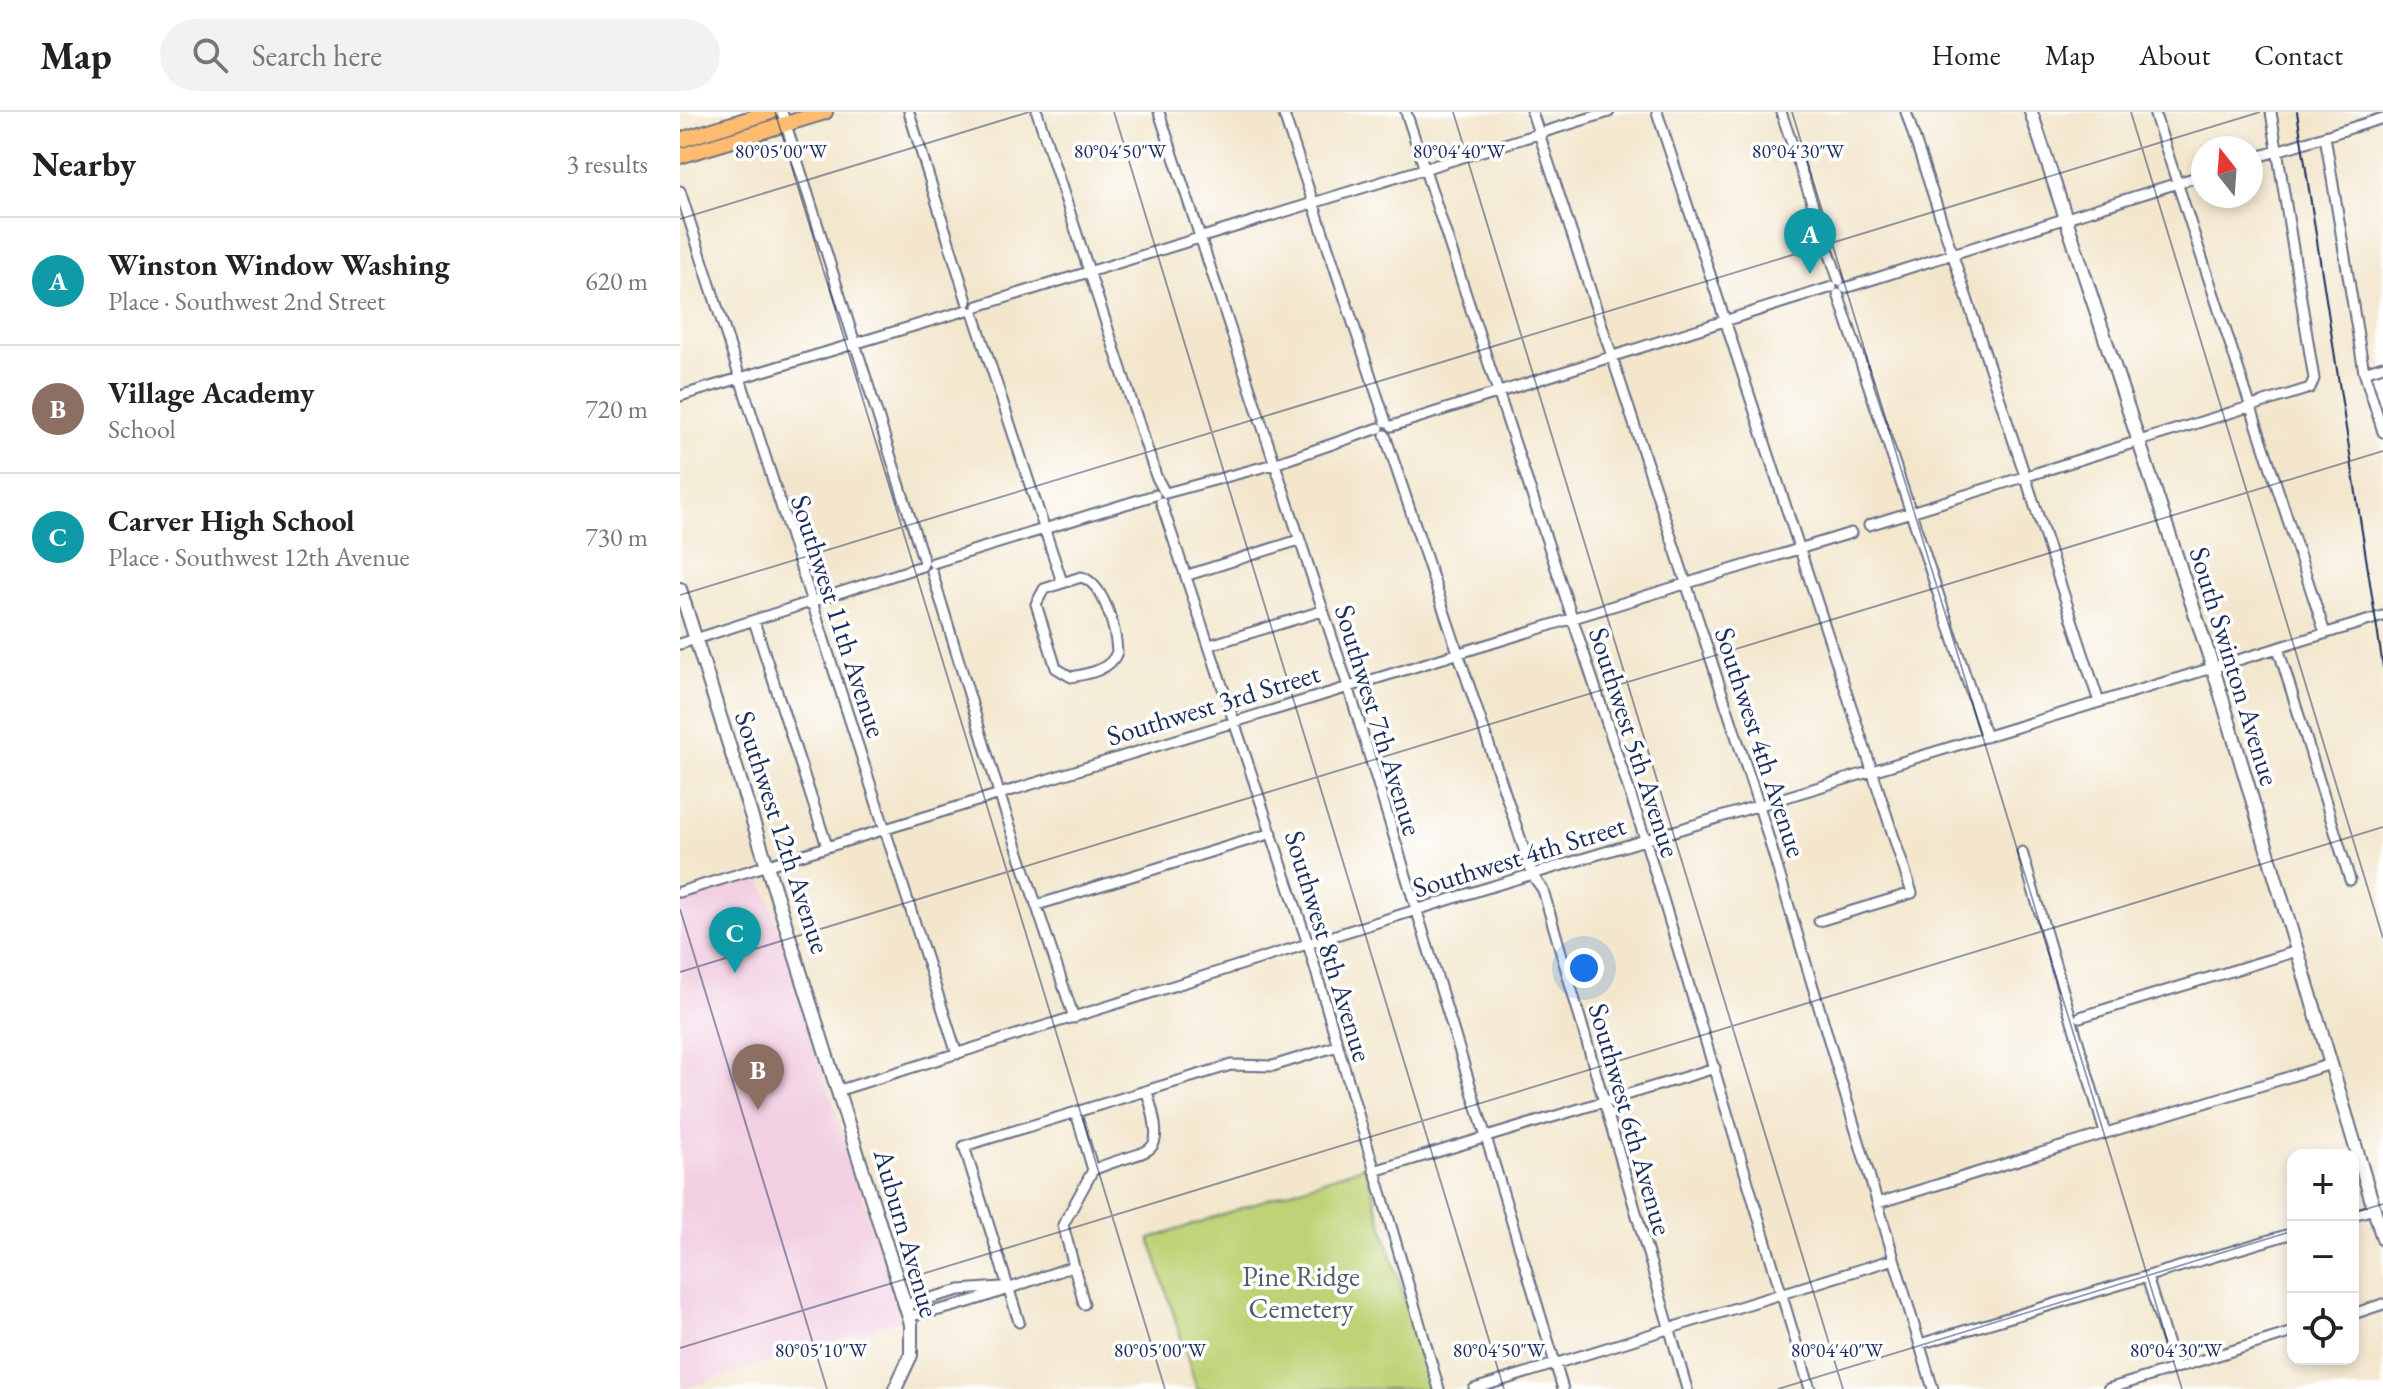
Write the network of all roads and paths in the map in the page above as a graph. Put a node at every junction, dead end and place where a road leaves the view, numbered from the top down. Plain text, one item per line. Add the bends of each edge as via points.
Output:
1 (771, 112) edge
2 (825, 112) edge
3 (909, 112) edge
4 (1037, 112) edge
5 (1159, 112) edge
6 (1283, 112) edge
7 (1406, 112) edge
8 (1532, 112) edge
9 (1609, 112) edge
10 (1657, 112) edge
11 (1781, 112) edge
12 (1906, 112) edge
13 (2031, 112) edge
14 (2154, 112) edge
15 (2271, 112) edge
16 (784, 118) edge
17 (2383, 118) edge
18 (1539, 134) junction
19 (2325, 136) junction
20 (680, 140) edge
21 (2278, 151) junction
22 (2263, 155) edge
23 (680, 156) edge
24 (1425, 169) junction
25 (2191, 179) edge
26 (2177, 183) junction
27 (680, 191) edge
28 (1312, 203) junction
29 (2065, 218) junction
30 (1200, 239) junction
31 (1952, 252) junction
32 (1087, 271) junction
33 (1839, 288) junction
34 (972, 305) junction
35 (1727, 322) junction
36 (856, 342) junction
37 (1612, 358) junction
38 (2383, 366) edge
39 (2364, 372) junction
40 (740, 378) junction
41 (1498, 392) junction
42 (680, 396) edge
43 (2251, 407) junction
44 (1385, 428) junction
45 (2383, 432) edge
46 (2139, 442) junction
47 (1274, 464) junction
48 (2025, 477) junction
49 (1161, 496) junction
50 (1913, 512) junction
51 (1869, 525) dead end
52 (1045, 531) junction
53 (1851, 533) dead end
54 (1299, 540) junction
55 (1800, 547) junction
56 (929, 567) junction
57 (1188, 575) junction
58 (1062, 582) junction
59 (1686, 582) junction
60 (680, 589) edge
61 (812, 603) junction
62 (1322, 611) junction
63 (2383, 616) edge
64 (1571, 617) junction
65 (754, 621) junction
66 (2325, 633) junction
67 (696, 639) junction
68 (680, 644) edge
69 (1210, 645) junction
70 (2278, 648) junction
71 (1460, 651) junction
72 (2213, 668) junction
73 (1348, 686) junction
74 (2099, 702) junction
75 (1235, 721) junction
76 (1986, 737) junction
77 (1873, 771) junction
78 (999, 793) junction
79 (1759, 806) junction
80 (884, 829) junction
81 (1272, 833) junction
82 (1645, 839) junction
83 (827, 846) junction
84 (2022, 852) dead end
85 (768, 864) junction
86 (1533, 876) junction
87 (2350, 880) dead end
88 (680, 892) edge
89 (1037, 905) junction
90 (1418, 911) junction
91 (1819, 921) dead end
92 (1308, 944) junction
93 (2297, 951) junction
94 (2080, 1017) dead end
95 (1074, 1018) junction
96 (1337, 1046) junction
97 (957, 1054) junction
98 (2331, 1064) junction
99 (1715, 1068) junction
100 (840, 1090) junction
101 (1147, 1092) junction
102 (1602, 1101) junction
103 (1076, 1113) junction
104 (2105, 1133) junction
105 (1488, 1137) junction
106 (1093, 1170) junction
107 (1374, 1171) junction
108 (1878, 1203) junction
109 (2374, 1209) junction
110 (2359, 1213) edge
111 (2287, 1235) edge
112 (2383, 1239) edge
113 (1894, 1259) junction
114 (1072, 1267) junction
115 (2147, 1277) junction
116 (1008, 1287) junction
117 (1782, 1294) junction
118 (1084, 1304) dead end
119 (2383, 1304) edge
120 (906, 1311) junction
121 (2359, 1312) edge
122 (1019, 1322) dead end
123 (1669, 1329) junction
124 (2287, 1334) edge
125 (1920, 1344) junction
126 (1556, 1364) junction
127 (2175, 1368) junction
128 (895, 1389) edge
129 (1439, 1389) edge
130 (1474, 1389) edge
131 (1563, 1389) edge
132 (1687, 1389) edge
133 (1810, 1389) edge
134 (1933, 1389) edge
135 (2108, 1389) edge

1 - 20 main road
2 - 16 main road
3 - 34 street
4 - 32 street, Southwest 8th Avenue
5 - 30 street, Southwest 7th Avenue
6 - 28 street, Southwest 6th Avenue
7 - 24 street, Southwest 5th Avenue
8 - 18 street, Southwest 4th Avenue
9 - 18 street
10 - 35 street
11 - 33 street
12 - 31 street
13 - 29 street, South Swinton Avenue
14 - 26 street
15 - 21 street
16 - 23 main road
16 - 36 street
17 - 19 street
18 - 24 street
18 - 37 street, Southwest 4th Avenue
19 - 21 street
19 - 39 street
21 - 22 street
21 - 43 street via 2314,379 2310,388
24 - 28 street
24 - 41 street, Southwest 5th Avenue
25 - 26 street
26 - 29 street
26 - 43 street
27 - 40 street, Southwest 11th Avenue
28 - 30 street
28 - 44 street, Southwest 6th Avenue
29 - 31 street
29 - 46 street, South Swinton Avenue
30 - 32 street
30 - 47 street, Southwest 7th Avenue
31 - 33 street
31 - 48 street
32 - 34 street
32 - 49 street, Southwest 8th Avenue
33 - 35 street
33 - 50 street
34 - 36 street
34 - 52 street
35 - 37 street
35 - 55 street
36 - 40 street
36 - 56 street
37 - 41 street
37 - 59 street, Southwest 4th Avenue
38 - 39 street
39 - 45 street
40 - 42 street
40 - 61 street, Southwest 11th Avenue
41 - 44 street
41 - 64 street, Southwest 5th Avenue
43 - 46 street
43 - 66 street
44 - 47 street
44 - 71 street, Southwest 6th Avenue
46 - 48 street
46 - 72 street, South Swinton Avenue
47 - 49 street
47 - 54 street, Southwest 7th Avenue
48 - 50 street
48 - 74 street
49 - 52 street
49 - 57 street, Southwest 8th Avenue
50 - 51 street
50 - 76 street
52 - 56 street
52 - 58 street
53 - 55 street, Southwest 3rd Street
54 - 57 street
54 - 62 street, Southwest 7th Avenue
55 - 59 street, Southwest 3rd Street
55 - 77 street
56 - 61 street
56 - 78 street
57 - 69 street, Southwest 8th Avenue
58 - 58 street via 1081,577 1096,585 1117,646 1115,657 1103,668 1071,677 1056,668 1036,604 1044,589
59 - 64 street, Southwest 3rd Street
59 - 79 street, Southwest 4th Avenue
60 - 67 street, Southwest 12th Avenue
61 - 65 street
61 - 80 street, Southwest 11th Avenue
62 - 69 street
62 - 73 street, Southwest 7th Avenue
63 - 66 street, Southwest 4th Street
64 - 71 street, Southwest 3rd Street
64 - 82 street, Southwest 5th Avenue
65 - 67 street
65 - 83 street
66 - 70 street, Southwest 4th Street
67 - 68 street
67 - 85 street, Southwest 12th Avenue
69 - 75 street, Southwest 8th Avenue
70 - 72 street, Southwest 4th Street
70 - 87 street
71 - 73 street, Southwest 3rd Street
71 - 86 street, Southwest 6th Avenue
72 - 74 street, Southwest 4th Street
72 - 93 street, South Swinton Avenue
73 - 75 street, Southwest 3rd Street
73 - 90 street, Southwest 7th Avenue
74 - 76 street, Southwest 4th Street
75 - 78 street, Southwest 3rd Street
75 - 81 street, Southwest 8th Avenue
76 - 77 street, Southwest 4th Street
77 - 79 street, Southwest 4th Street
77 - 91 street via 1912,893
78 - 80 street, Southwest 3rd Street
78 - 89 street
79 - 82 street, Southwest 4th Street
79 - 108 street, Southwest 4th Avenue
80 - 83 street, Southwest 3rd Street
80 - 97 street, Southwest 11th Avenue
81 - 89 street
81 - 92 street, Southwest 8th Avenue
82 - 86 street, Southwest 4th Street
82 - 99 street, Southwest 5th Avenue
83 - 85 street, Southwest 3rd Street
84 - 104 street
85 - 88 street, Southwest 3rd Street
85 - 100 street, Southwest 12th Avenue
86 - 90 street, Southwest 4th Street
86 - 102 street, Southwest 6th Avenue via 1543,890
89 - 95 street
90 - 92 street, Southwest 4th Street
90 - 105 street, Southwest 7th Avenue
92 - 95 street, Southwest 4th Street
92 - 96 street, Southwest 8th Avenue
93 - 94 street
93 - 98 street, South Swinton Avenue
95 - 97 street, Southwest 4th Street
96 - 101 street via 1273,1066 1231,1065
96 - 107 street, Southwest 8th Avenue
97 - 100 street, Southwest 4th Street
98 - 104 street
98 - 109 street, South Swinton Avenue
99 - 102 street
99 - 117 street, Southwest 5th Avenue
100 - 120 street, Auburn Avenue
101 - 103 street
101 - 106 street via 1158,1128 1154,1144
102 - 105 street
102 - 123 street, Southwest 6th Avenue
103 - 106 street
103 - 116 street via 964,1146
104 - 108 street
105 - 107 street
105 - 126 street, Southwest 7th Avenue
106 - 114 street via 1063,1225
107 - 129 street, Southwest 8th Avenue
108 - 113 street, Southwest 4th Avenue
109 - 110 street
109 - 112 street, South Swinton Avenue
111 - 115 street
113 - 117 street
113 - 125 street, Southwest 4th Avenue
114 - 116 street
114 - 118 street
115 - 125 street
115 - 127 street
116 - 120 street via 960,1290
116 - 120 street via 963,1306
116 - 122 street
117 - 123 street
117 - 133 street, Southwest 5th Avenue
119 - 121 street
120 - 128 street, Auburn Avenue via 911,1355
123 - 126 street
123 - 132 street, Southwest 6th Avenue
124 - 127 street
125 - 134 street, Southwest 4th Avenue
126 - 130 street
126 - 131 street, Southwest 7th Avenue
127 - 135 street

